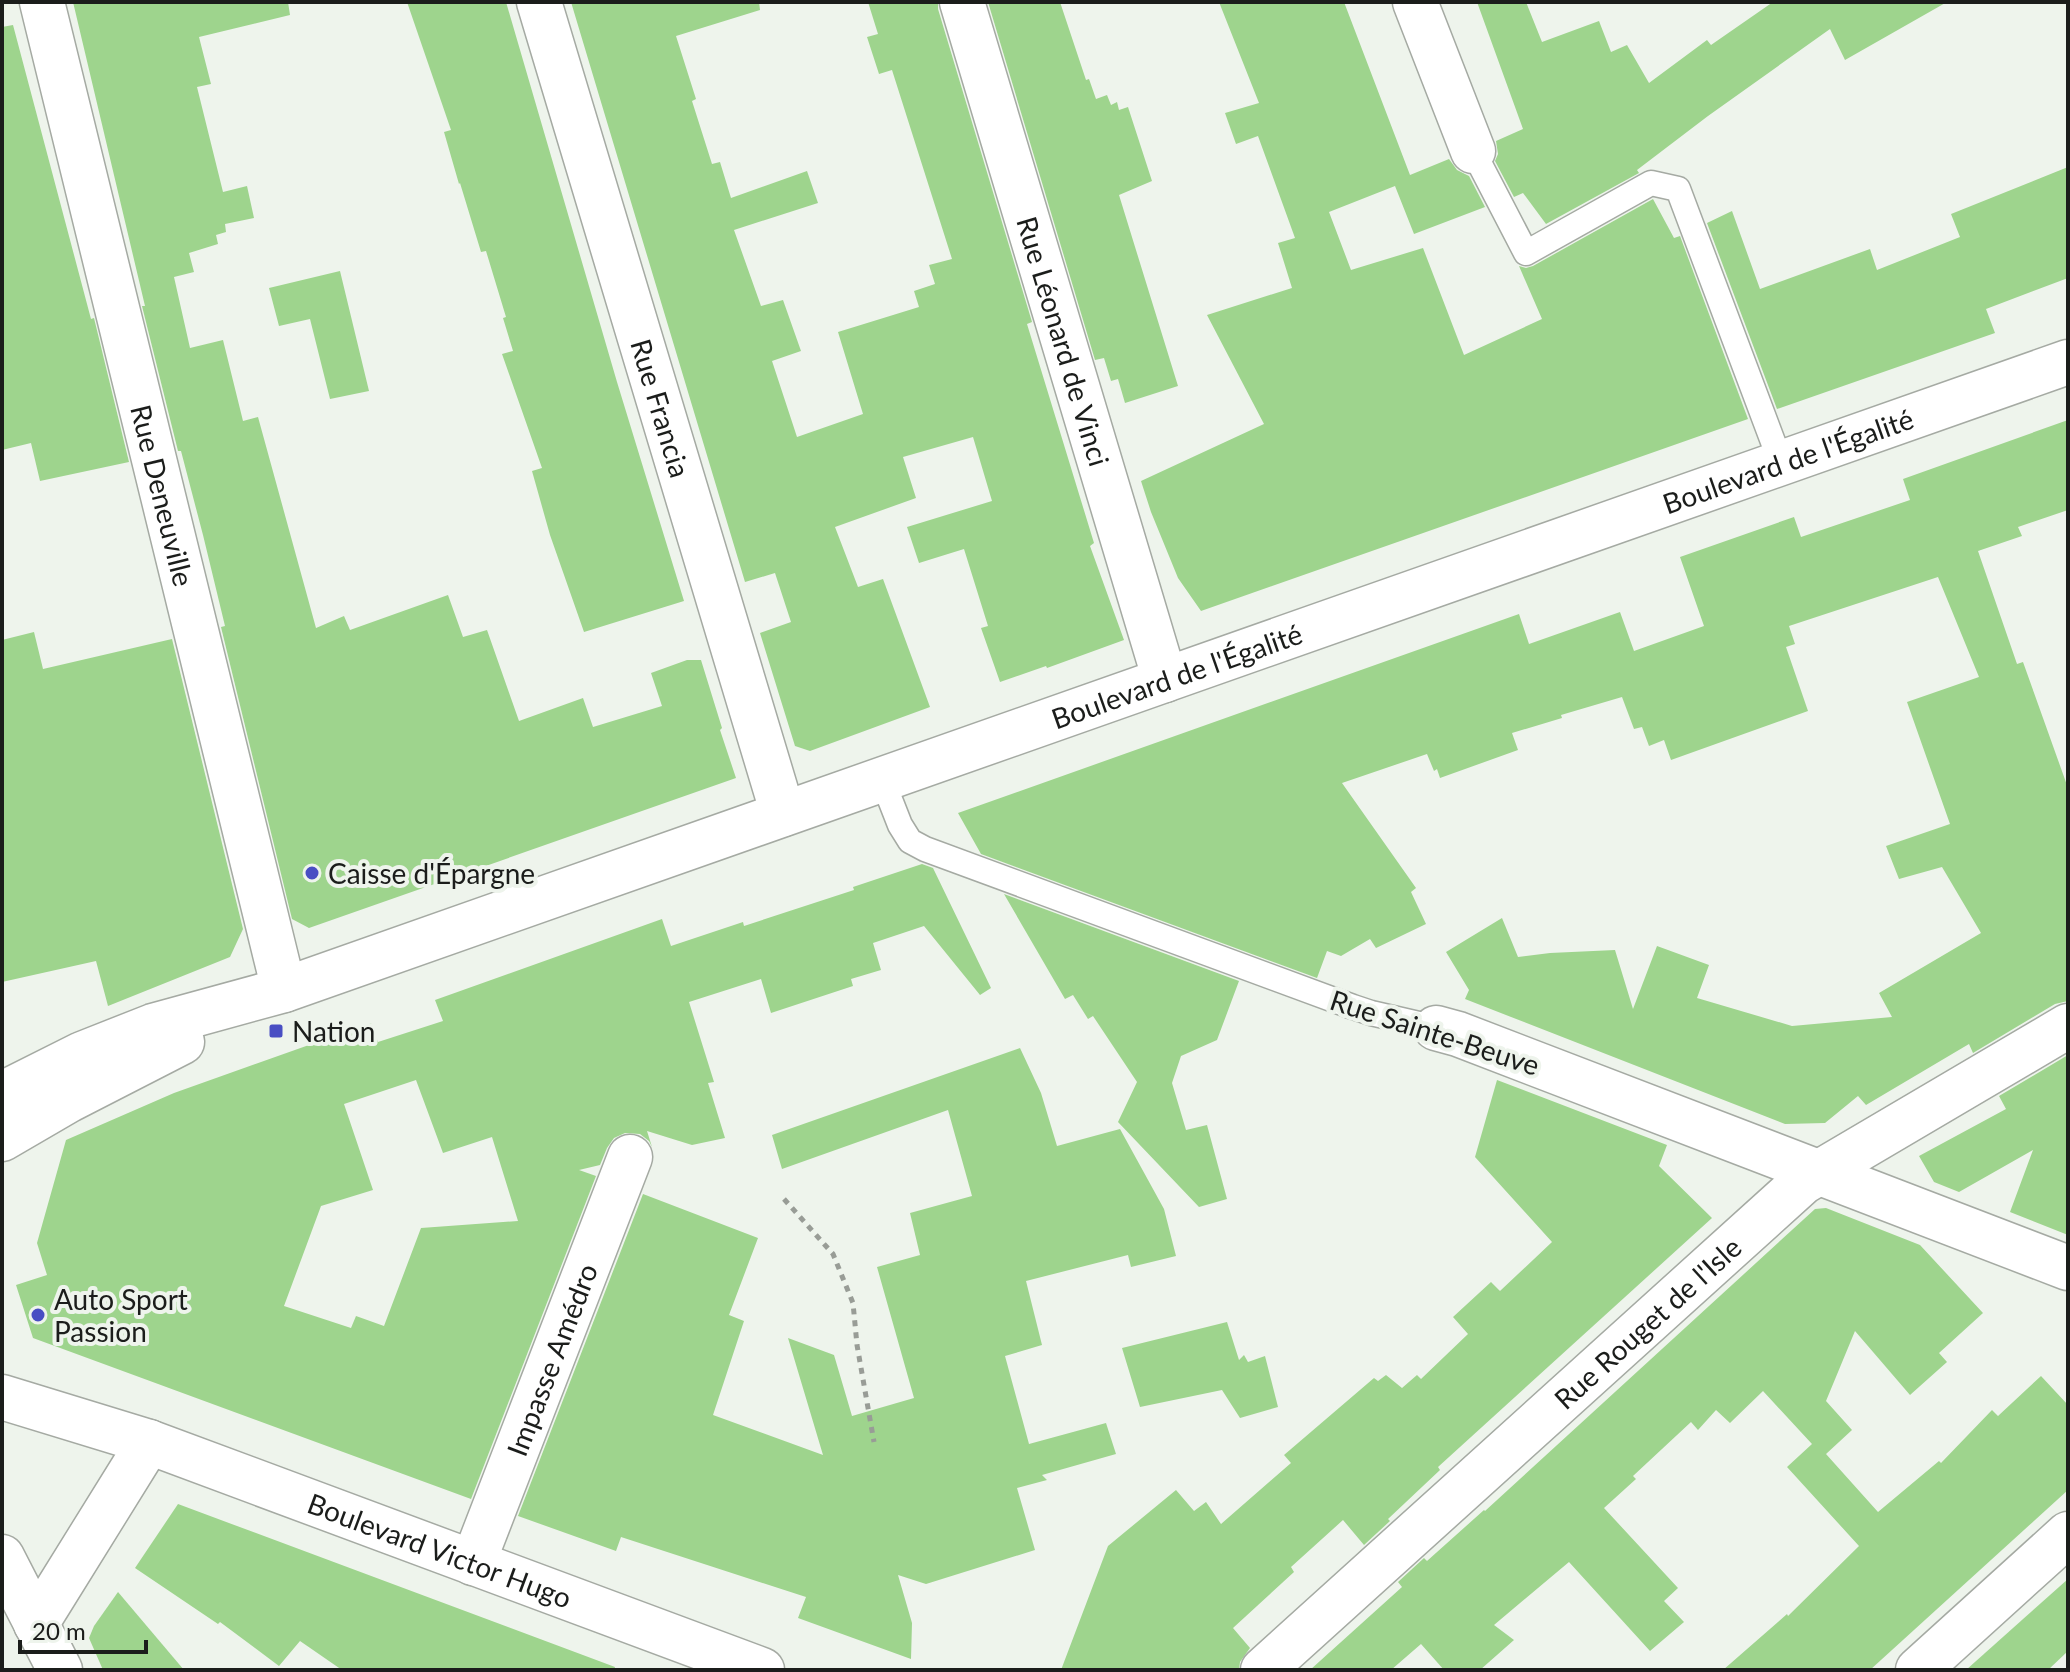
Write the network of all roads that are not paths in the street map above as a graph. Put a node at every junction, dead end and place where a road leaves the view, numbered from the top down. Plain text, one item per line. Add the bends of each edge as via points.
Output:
1 (42, 2) edge
2 (539, 2) edge
3 (962, 2) edge
4 (1415, 2) edge
5 (1473, 151) joint
6 (2068, 362) edge
7 (1781, 463) junction
8 (1165, 680) junction
9 (882, 779) junction
10 (783, 814) junction
11 (284, 990) junction
12 (2068, 1026) edge
13 (1436, 1028) joint
14 (2, 1094) edge
15 (2, 1139) edge
16 (630, 1157) dead end
17 (1818, 1173) junction
18 (2068, 1268) edge
19 (2, 1366) edge
20 (2, 1397) edge
21 (132, 1436) junction
22 (2068, 1534) edge
23 (2, 1557) edge
24 (473, 1563) junction
25 (36, 1624) junction
26 (60, 1670) edge
27 (762, 1670) edge
28 (1263, 1670) edge
29 (1918, 1670) edge

1 - 11 street, Rue Deneuville
2 - 10 street, Rue Francia
3 - 8 street, Rue Léonard de Vinci
4 - 5 street
5 - 7 lane via 1526,253 1651,183 1678,189
6 - 7 street, Boulevard de l'Égalité
7 - 8 street, Boulevard de l'Égalité
8 - 9 street, Boulevard de l'Égalité
9 - 10 street, Boulevard de l'Égalité
9 - 13 lane, Rue Sainte-Beuve via 900,825 910,841 925,849 1353,1007
10 - 11 street, Boulevard de l'Égalité
11 - 14 street, Boulevard de l'Égalité via 153,1026
11 - 15 street, Boulevard de l'Égalité
12 - 17 street, Rue Rouget de l'Isle
13 - 17 street, Rue Sainte-Beuve
16 - 24 street, Impasse Amédro
17 - 18 street, Rue Sainte-Beuve
17 - 28 street, Rue Rouget de l'Isle
19 - 21 street, Boulevard Victor Hugo
20 - 21 street, Boulevard Victor Hugo
21 - 24 street, Boulevard Victor Hugo
21 - 25 street
22 - 29 street
23 - 25 street
24 - 27 street, Boulevard Victor Hugo
25 - 26 street

